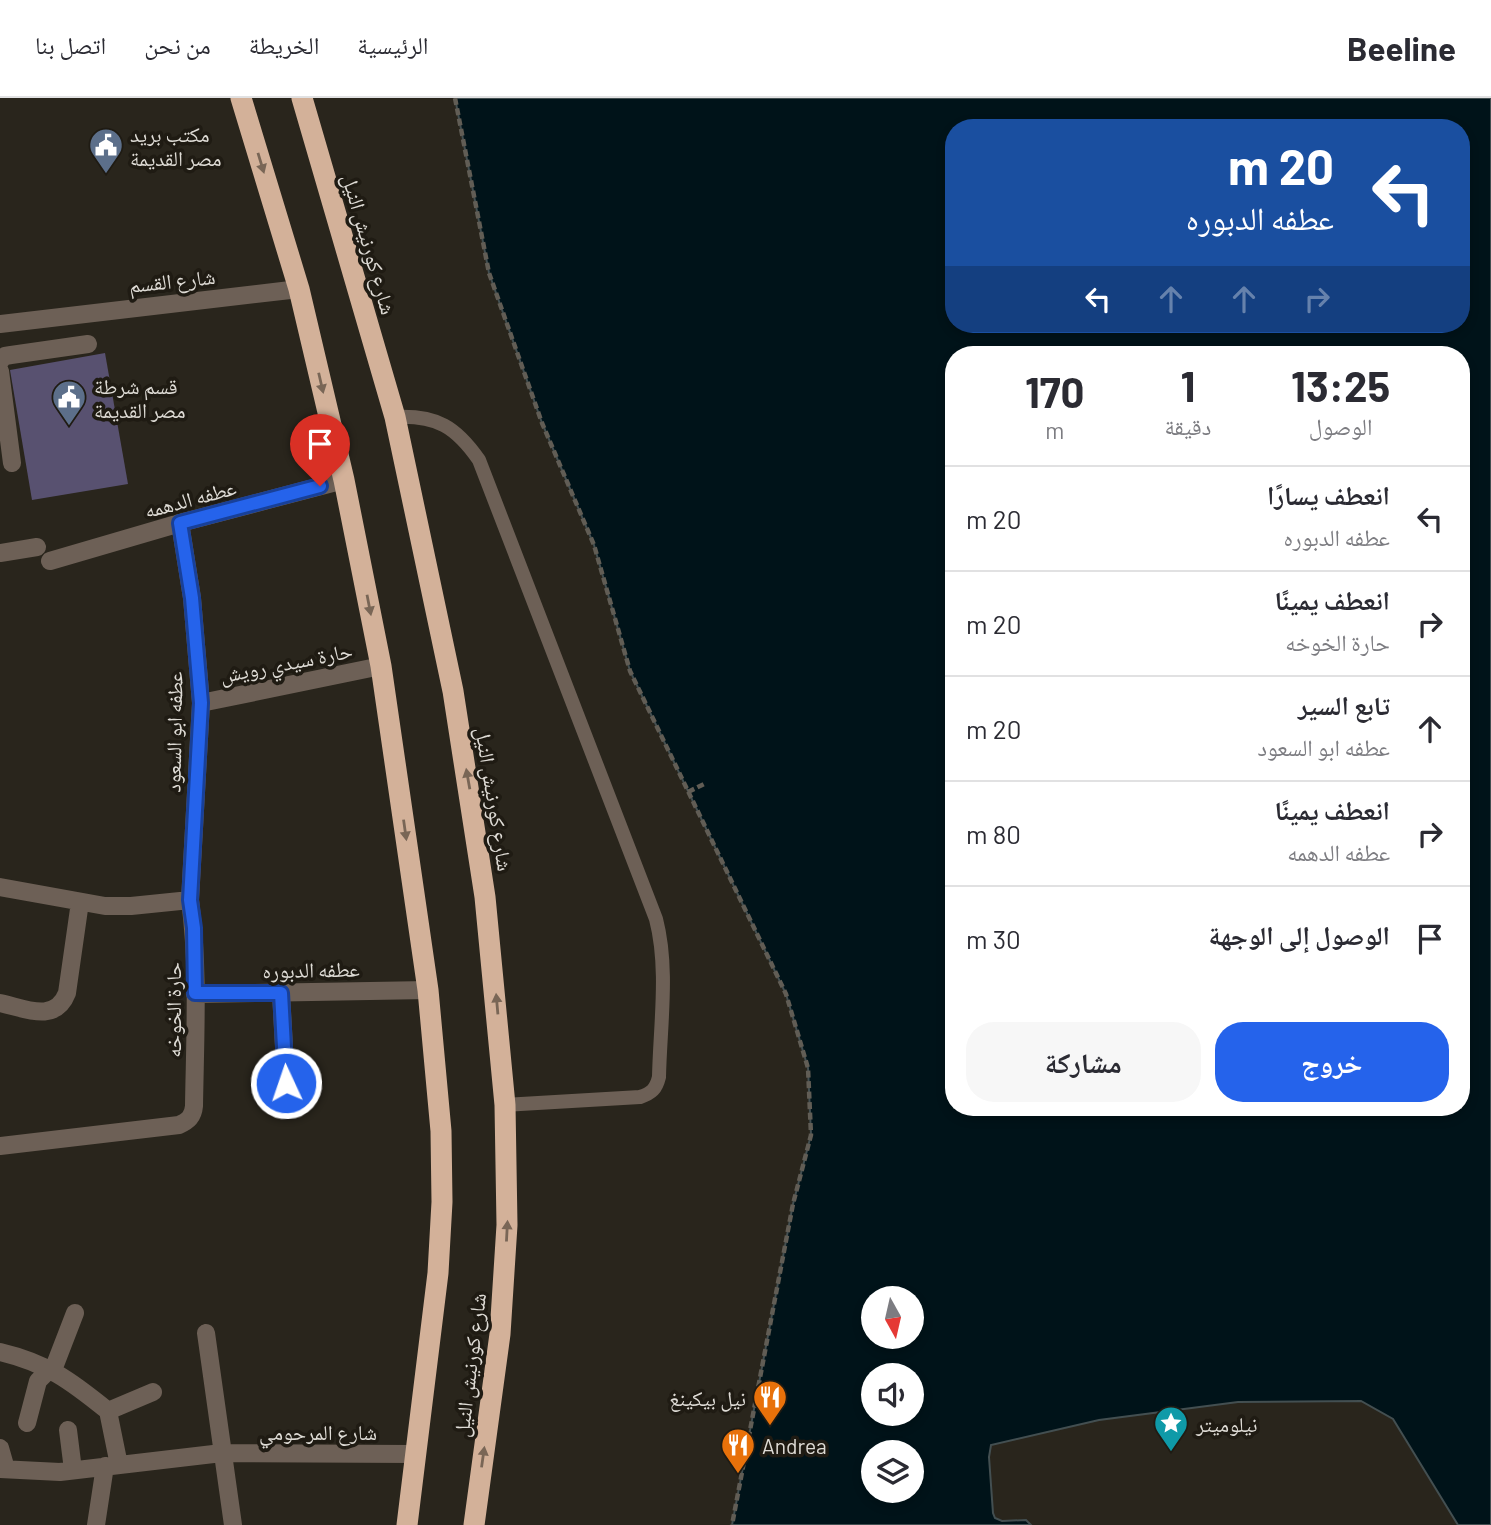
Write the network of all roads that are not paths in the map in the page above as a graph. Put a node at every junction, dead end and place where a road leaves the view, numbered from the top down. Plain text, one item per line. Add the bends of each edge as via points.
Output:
1 (241, 98) edge
2 (302, 98) edge
3 (299, 289) junction
4 (49, 317) junction
5 (0, 324) edge
6 (88, 344) dead end
7 (53, 349) junction
8 (0, 361) edge
9 (0, 371) edge
10 (395, 417) junction
11 (12, 463) dead end
12 (344, 480) junction
13 (180, 523) junction
14 (37, 547) dead end
15 (0, 553) edge
16 (50, 561) dead end
17 (381, 666) junction
18 (201, 703) junction
19 (0, 887) edge
20 (190, 900) junction
21 (80, 902) junction
22 (428, 990) junction
23 (195, 993) junction
24 (281, 993) junction
25 (0, 1003) edge
26 (286, 1083) dead end
27 (505, 1105) junction
28 (0, 1146) edge
29 (75, 1313) dead end
30 (206, 1333) dead end
31 (0, 1352) edge
32 (52, 1369) junction
33 (153, 1392) dead end
34 (108, 1411) junction
35 (27, 1423) dead end
36 (68, 1430) dead end
37 (0, 1448) edge
38 (222, 1454) junction
39 (414, 1454) junction
40 (112, 1466) junction
41 (3, 1469) edge
42 (73, 1470) junction
43 (96, 1525) edge
44 (233, 1525) edge
45 (407, 1525) edge
46 (474, 1525) edge

1 -> 3 highway, شارع كورنيش النيل
2 - 10 highway, شارع كورنيش النيل
3 - 4 street, شارع القسم
3 -> 12 highway, شارع كورنيش النيل
4 - 5 street, شارع القسم
4 - 7 street
6 - 7 street
7 - 8 street via 5,356
9 - 11 street
27 -> 10 highway, شارع كورنيش النيل via 471,794
10 - 27 lane via 416,416 442,423 464,439 479,460 660,936 657,1087 640,1097
12 - 13 street, عطفه الدهمه
12 -> 17 highway, شارع كورنيش النيل
13 - 16 street, عطفه الدهمه
13 - 18 street, عطفه ابو السعود
14 - 15 street
17 - 18 street, حارة سيدي رويش
17 -> 22 highway, شارع كورنيش النيل
18 - 20 street, عطفه ابو السعود
19 - 21 street
20 - 21 street via 131,906
20 - 23 street, حارة الخوخه
21 - 25 street via 63,1002 47,1012
22 - 24 street, عطفه الدبوره
22 - 39 highway, شارع كورنيش النيل via 441,1131 442,1202 438,1273
23 - 24 street, عطفه الدبوره
23 - 28 street, حارة الخوخه via 194,1106 187,1121
24 - 26 street
46 -> 27 highway, شارع كورنيش النيل via 500,1334 507,1225
29 - 32 street
30 - 38 street
31 - 32 street
32 - 34 street
32 - 35 street via 38,1381
33 - 34 street
34 - 40 street
36 - 42 street
37 - 41 street
38 - 39 street, شارع المرحومي
38 - 40 street, شارع المرحومي
38 - 44 street
39 - 45 highway, شارع كورنيش النيل
40 - 42 street, شارع المرحومي
40 - 43 street
41 - 42 street, شارع المرحومي

